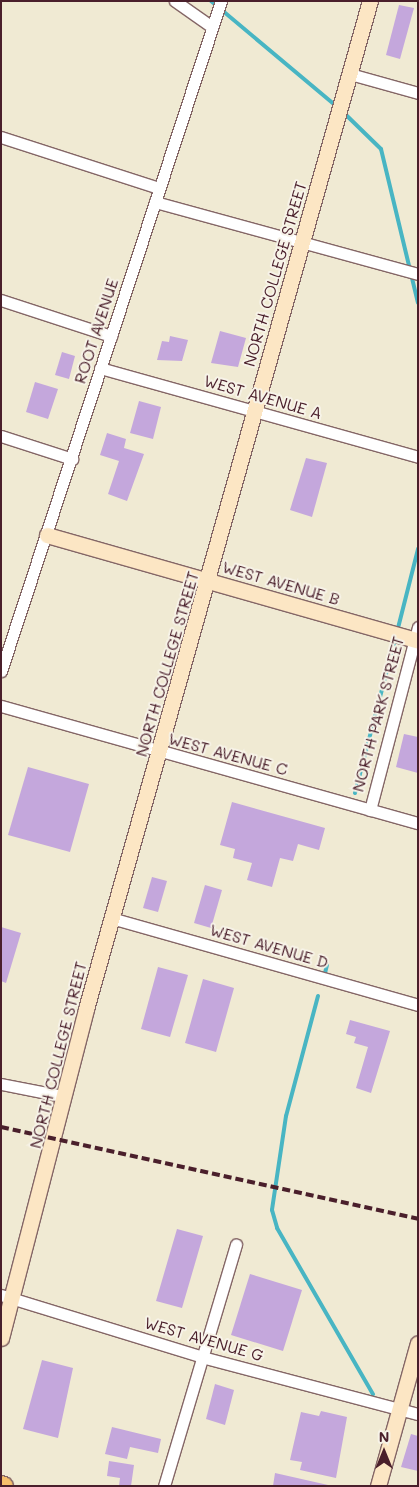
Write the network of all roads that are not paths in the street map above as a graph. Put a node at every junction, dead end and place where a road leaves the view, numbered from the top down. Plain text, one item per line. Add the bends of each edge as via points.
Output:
1 (175, 1) edge
2 (221, 1) edge
3 (370, 1) edge
4 (214, 22) junction
5 (348, 80) junction
6 (418, 93) edge
7 (1, 137) edge
8 (159, 188) junction
9 (156, 202) junction
10 (302, 243) junction
11 (418, 274) edge
12 (1, 300) edge
13 (111, 336) junction
14 (100, 368) junction
15 (254, 411) junction
16 (1, 436) edge
17 (418, 457) edge
18 (72, 459) junction
19 (47, 535) junction
20 (209, 580) junction
21 (414, 637) edge
22 (5, 644) edge
23 (1, 671) edge
24 (1, 706) edge
25 (161, 752) junction
26 (370, 810) junction
27 (418, 823) edge
28 (111, 918) junction
29 (418, 1005) edge
30 (1, 1084) edge
31 (62, 1096) junction
32 (236, 1244) dead end
33 (6, 1297) edge
34 (1, 1338) edge
35 (418, 1343) edge
36 (202, 1356) junction
37 (400, 1409) junction
38 (418, 1414) edge
39 (164, 1486) edge
40 (378, 1486) edge

1 - 4 street
2 - 4 street, ROOT AVENUE
3 - 5 street, NORTH COLLEGE STREET
4 - 8 street, ROOT AVENUE
5 - 6 street
5 - 10 street, NORTH COLLEGE STREET
7 - 8 street
8 - 9 street, ROOT AVENUE
9 - 10 street
9 - 13 street, ROOT AVENUE
10 - 11 street
10 - 15 street, NORTH COLLEGE STREET
12 - 13 street
13 - 14 street, ROOT AVENUE
14 - 15 street, WEST AVENUE A
14 - 18 street, ROOT AVENUE
15 - 17 street, WEST AVENUE A
15 - 20 street, NORTH COLLEGE STREET
16 - 18 street
18 - 19 street, ROOT AVENUE
19 - 20 street, WEST AVENUE B
19 - 22 street, ROOT AVENUE
20 - 21 street, WEST AVENUE B via 385,632
20 - 25 street, NORTH COLLEGE STREET
21 - 26 street, NORTH PARK STREET
22 - 23 street, ROOT AVENUE
24 - 25 street, WEST AVENUE C
25 - 26 street, WEST AVENUE C
25 - 28 street, NORTH COLLEGE STREET
26 - 27 street, WEST AVENUE C
28 - 29 street, WEST AVENUE D
28 - 31 street, NORTH COLLEGE STREET
30 - 31 street
31 - 33 street, NORTH COLLEGE STREET
32 - 36 street
33 - 34 street, NORTH COLLEGE STREET
33 - 36 street, WEST AVENUE G
35 - 37 street
36 - 37 street, WEST AVENUE G
36 - 39 street
37 - 38 street, WEST AVENUE G
37 - 40 street

